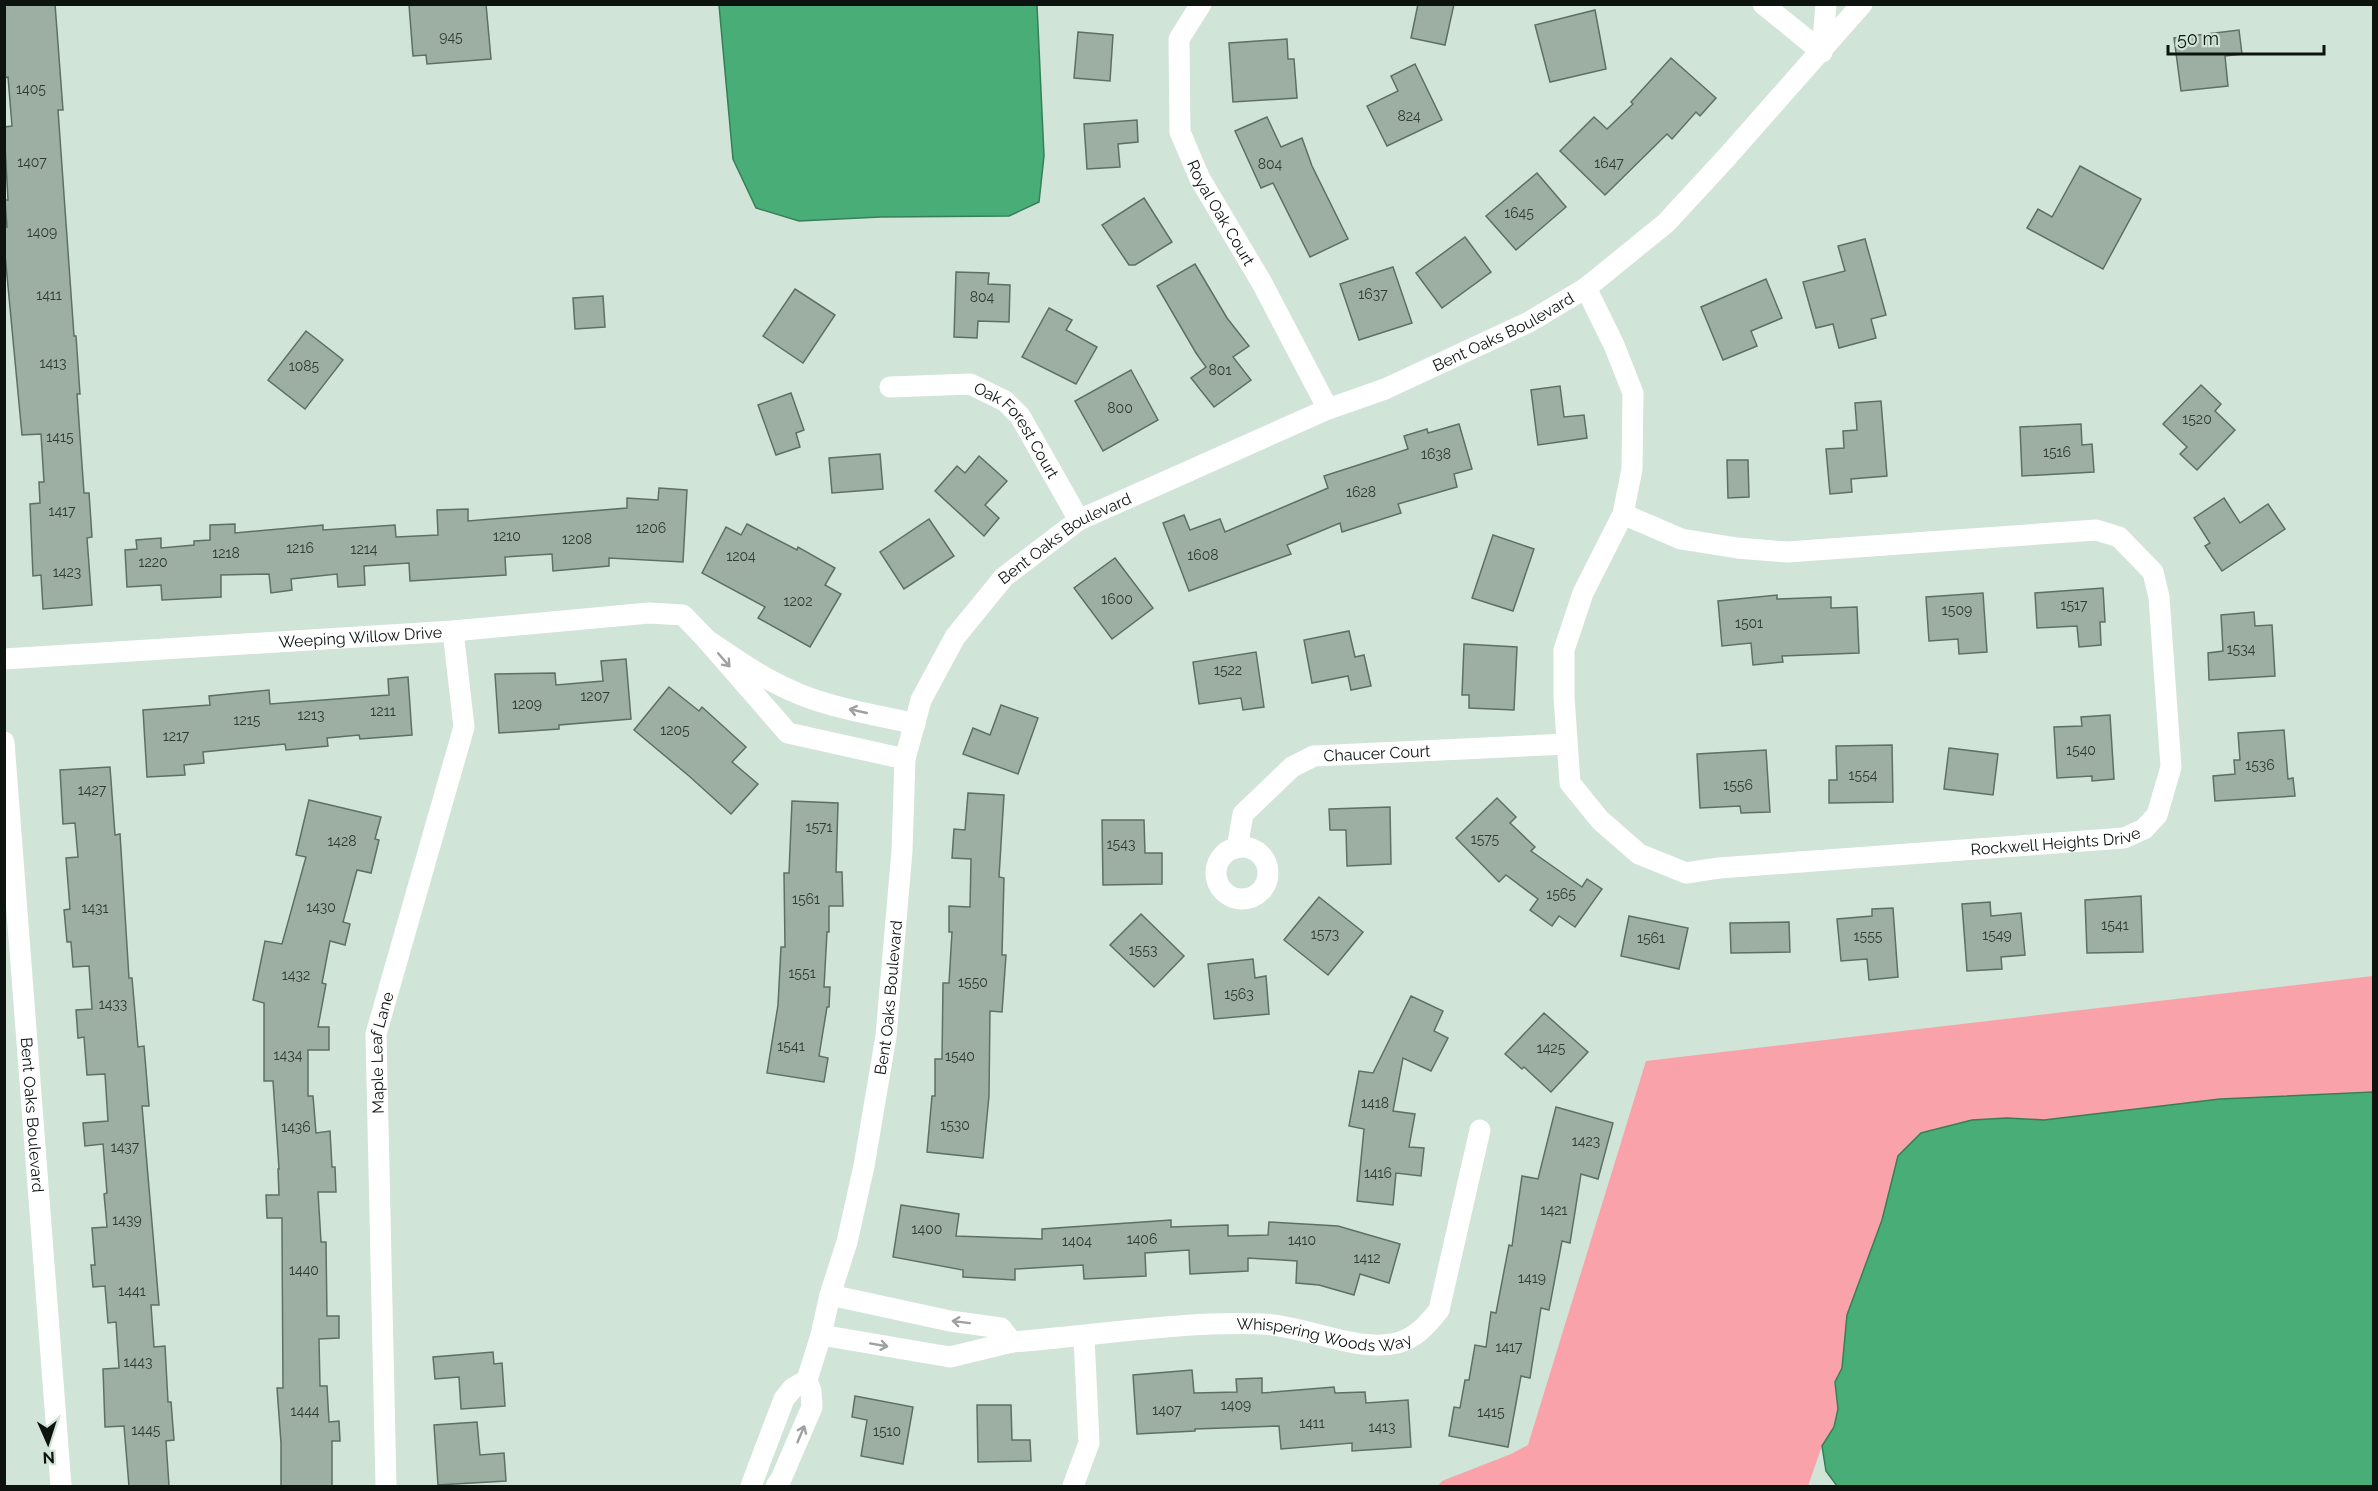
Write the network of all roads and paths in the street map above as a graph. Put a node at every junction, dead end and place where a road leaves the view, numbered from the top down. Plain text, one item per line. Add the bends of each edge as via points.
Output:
1 (1201, 4) edge
2 (1763, 4) edge
3 (1827, 4) edge
4 (1862, 4) edge
5 (1822, 52) junction
6 (1586, 288) junction
7 (890, 387) dead end
8 (1328, 409) junction
9 (1623, 514) junction
10 (1079, 520) junction
11 (453, 631) junction
12 (706, 640) junction
13 (4, 659) edge
14 (915, 724) junction
15 (4, 742) edge
16 (1567, 744) junction
17 (905, 759) junction
18 (1237, 848) dead end
19 (1480, 1130) dead end
20 (830, 1295) junction
21 (821, 1335) junction
22 (1084, 1337) junction
23 (1012, 1342) junction
24 (807, 1380) junction
25 (61, 1486) edge
26 (386, 1486) edge
27 (751, 1486) edge
28 (776, 1486) edge
29 (1073, 1486) edge

1 - 8 street, Royal Oak Court via 1179,39 1180,132 1200,179 1262,283
2 - 5 street
3 - 5 street
4 - 5 street, Bent Oaks Boulevard
5 - 6 street, Bent Oaks Boulevard via 1666,223
6 - 8 street, Bent Oaks Boulevard via 1529,322 1385,390
6 - 9 street, Rockwell Heights Drive via 1633,393 1632,469
7 - 10 street, Oak Forest Court via 970,384 1005,401 1020,416
8 - 10 street, Bent Oaks Boulevard
9 - 16 street, Rockwell Heights Drive via 1583,593 1564,650
9 - 16 street, Rockwell Heights Drive via 1681,539 1787,552 2096,530 2119,537 2153,572 2159,597 2170,767 2157,815 2144,829 2124,838 1686,873 1639,854 1600,820 1570,783
10 - 14 street, Bent Oaks Boulevard via 1004,577 955,637 921,700
11 - 12 street, Weeping Willow Drive via 649,613 683,615
11 - 13 street, Weeping Willow Drive
11 - 26 street, Maple Leaf Lane via 464,727 376,1034
14 -> 12 street, Weeping Willow Drive via 791,691
12 -> 17 street, Weeping Willow Drive via 788,733
14 - 17 street, Bent Oaks Boulevard
15 - 25 street, Bent Oaks Boulevard
16 - 18 street, Chaucer Court via 1314,756 1292,767 1243,814
17 - 20 street, Bent Oaks Boulevard via 902,851 886,1036 864,1166
19 - 22 street, Whispering Woods Way via 1439,1310 1422,1331 1397,1343 1371,1344 1264,1324 1164,1327
20 - 21 street, Bent Oaks Boulevard
23 -> 20 street via 1001,1328
21 -> 23 street, Whispering Woods Way via 951,1358
21 - 24 street, Bent Oaks Boulevard
22 - 23 street, Whispering Woods Way
22 - 29 street via 1089,1443
24 - 27 street via 784,1399
28 -> 24 street, Bent Oaks Boulevard via 812,1407

